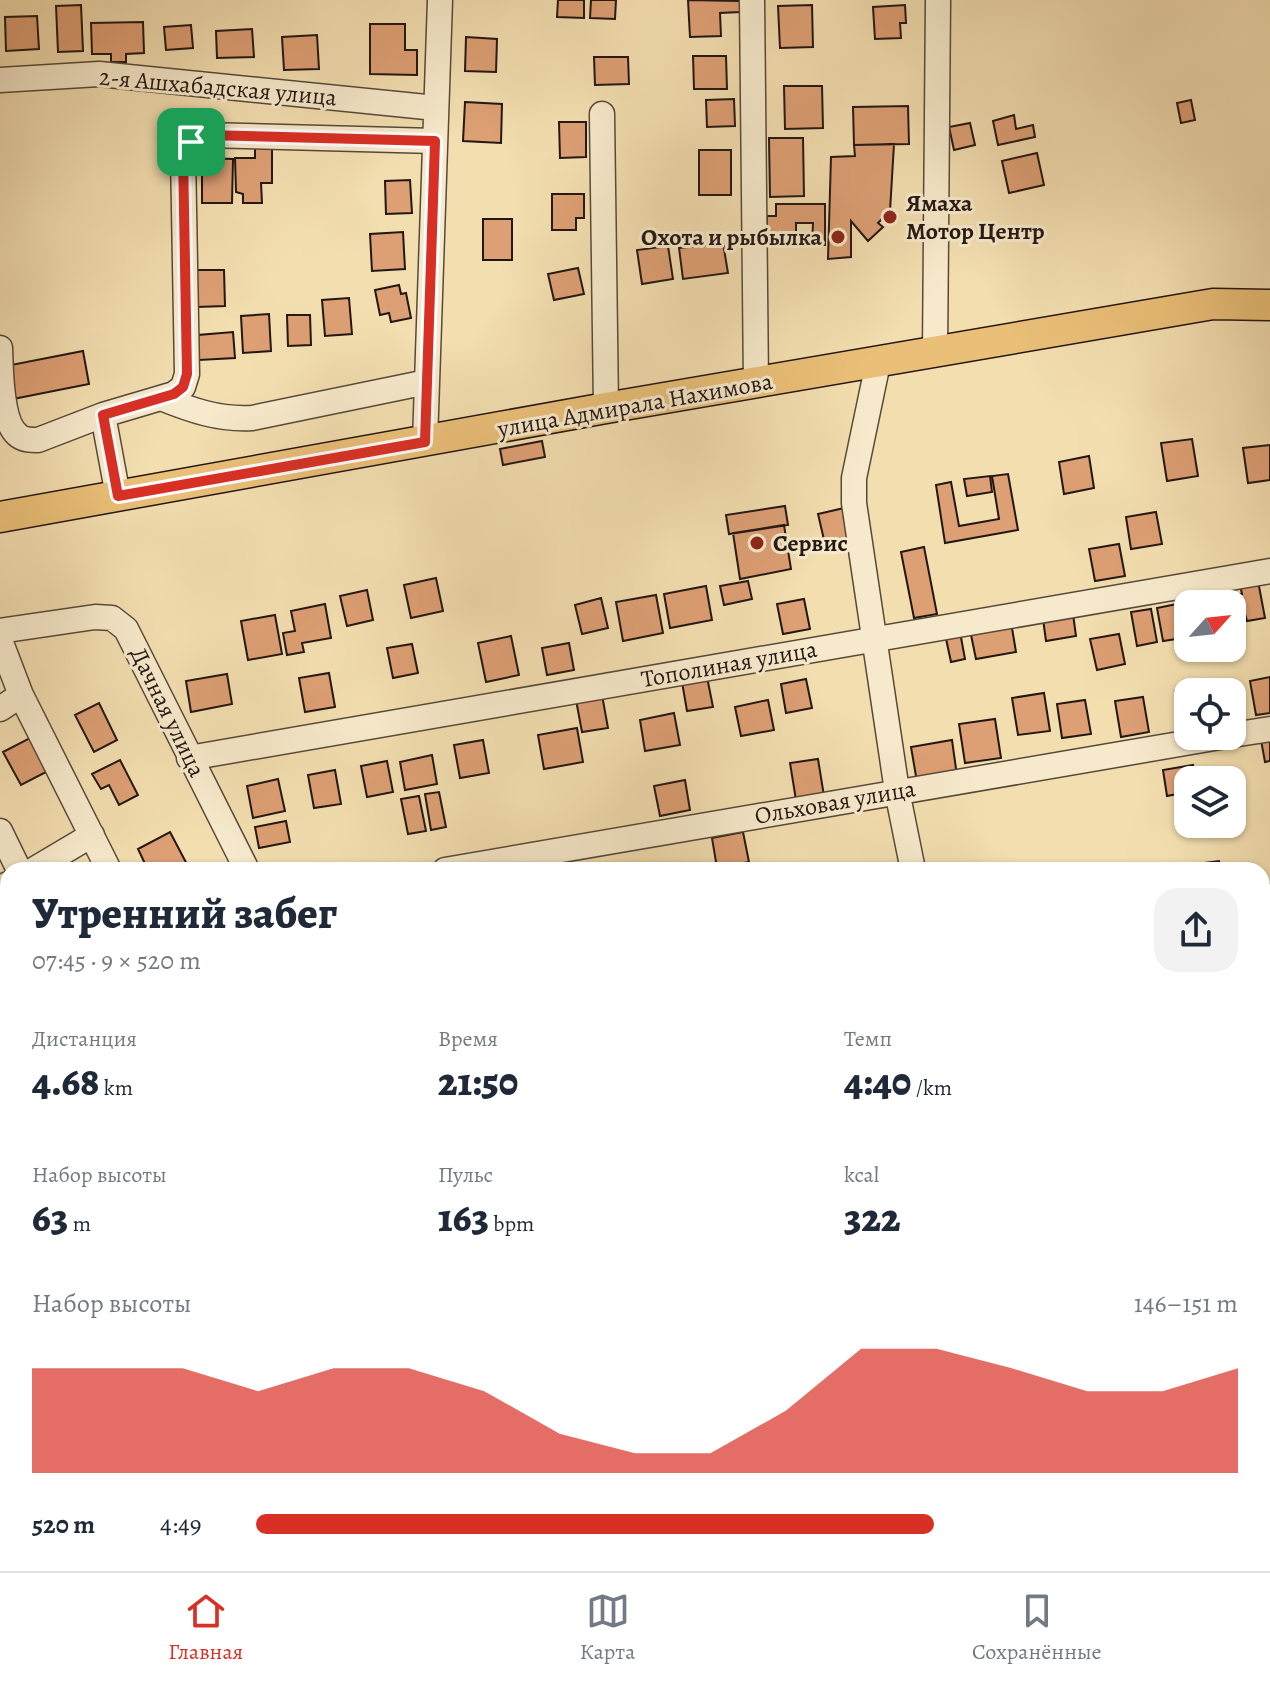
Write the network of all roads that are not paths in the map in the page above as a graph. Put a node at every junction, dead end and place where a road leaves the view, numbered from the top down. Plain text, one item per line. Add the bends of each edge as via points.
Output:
1 (440, 0) edge
2 (752, 0) edge
3 (938, 0) edge
4 (0, 80) edge
5 (436, 108) junction
6 (602, 114) dead end
7 (435, 141) junction
8 (1270, 305) edge
9 (0, 348) edge
10 (935, 353) junction
11 (878, 363) junction
12 (427, 382) junction
13 (756, 384) junction
14 (161, 398) junction
15 (606, 408) junction
16 (103, 415) junction
17 (425, 442) junction
18 (118, 496) junction
19 (0, 517) edge
20 (1270, 571) edge
21 (0, 631) edge
22 (875, 638) junction
23 (0, 640) edge
24 (21, 695) junction
25 (0, 709) edge
26 (1270, 729) edge
27 (1246, 733) edge
28 (1174, 745) edge
29 (189, 758) junction
30 (897, 791) junction
31 (0, 831) edge
32 (92, 835) junction
33 (15, 862) edge
34 (46, 862) edge
35 (105, 862) edge
36 (243, 862) edge
37 (491, 862) edge
38 (911, 862) edge

1 - 5 street
2 - 13 street
3 - 10 street
4 - 5 street, 2-я Ашхабадская улица via 99,74
5 - 7 street
6 - 15 street
7 - 12 street
7 - 14 street via 204,135 191,142 183,154 187,374 183,387
8 - 10 main road, улица Адмирала Нахимова via 1213,304
9 - 16 street via 5,408 17,435 38,440
10 - 11 main road, улица Адмирала Нахимова
11 - 13 main road, улица Адмирала Нахимова
11 - 22 street via 854,478
12 - 14 street via 241,418
12 - 17 street
13 - 15 main road, улица Адмирала Нахимова
14 - 16 street
15 - 17 main road, улица Адмирала Нахимова
16 - 18 street
17 - 18 main road, улица Адмирала Нахимова
18 - 19 main road, улица Адмирала Нахимова
20 - 22 street, Тополиная улица
21 - 29 street, Дачная улица via 76,618 112,618 126,629
22 - 29 street, Тополиная улица
22 - 30 street
23 - 24 street
24 - 25 street
24 - 32 street
26 - 27 street, Ольховая улица
28 - 30 street, Ольховая улица
29 - 36 street, Дачная улица
30 - 37 street, Ольховая улица
30 - 38 street
31 - 33 street
32 - 34 street
32 - 35 street

